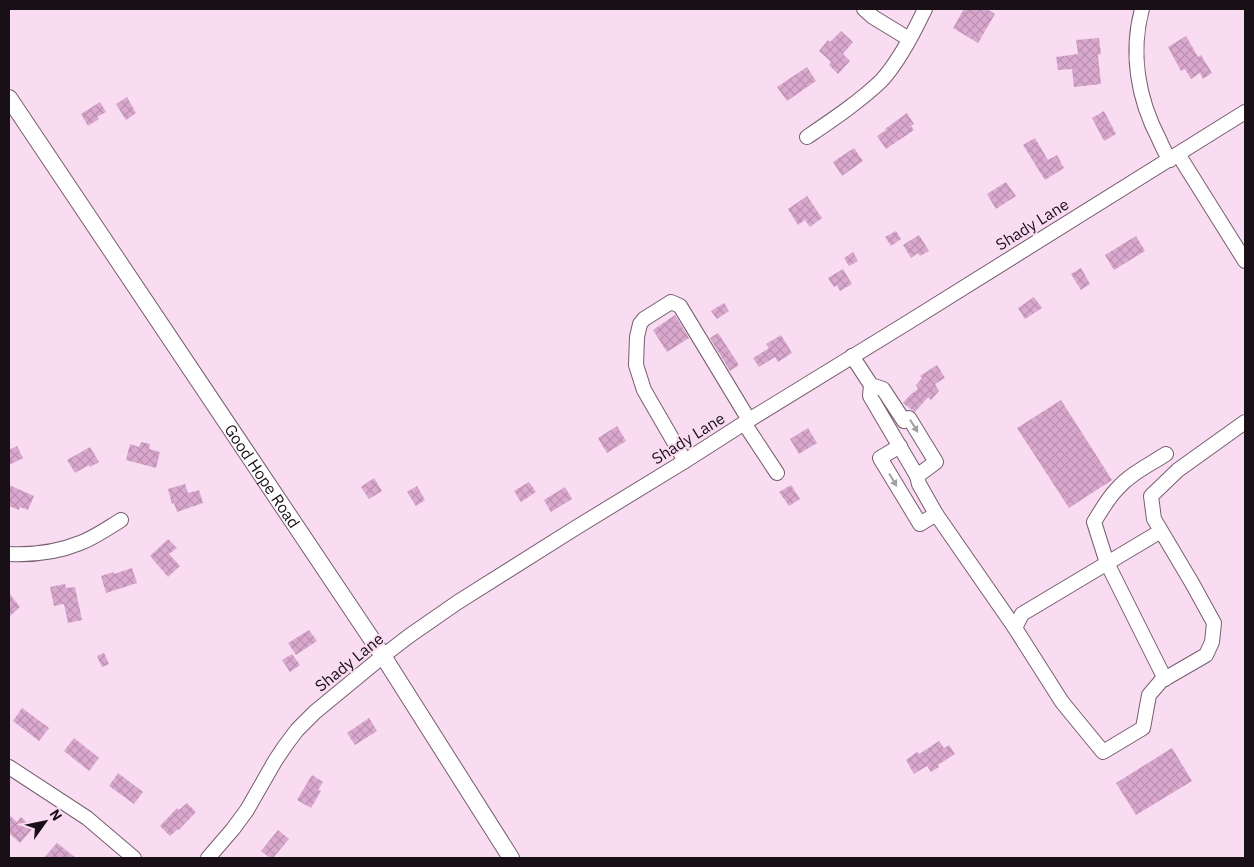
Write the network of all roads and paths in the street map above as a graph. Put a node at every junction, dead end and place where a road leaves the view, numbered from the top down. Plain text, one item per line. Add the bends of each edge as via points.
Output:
1 (864, 9) edge
2 (926, 9) edge
3 (1142, 9) edge
4 (909, 39) junction
5 (9, 98) edge
6 (1245, 112) edge
7 (807, 137) dead end
8 (1174, 157) junction
9 (1245, 261) edge
10 (852, 356) junction
11 (871, 385) junction
12 (747, 421) junction
13 (1245, 422) edge
14 (900, 446) junction
15 (1166, 454) dead end
16 (685, 461) junction
17 (777, 473) dead end
18 (917, 476) junction
19 (936, 514) junction
20 (121, 520) dead end
21 (1161, 531) junction
22 (9, 554) edge
23 (1108, 563) junction
24 (1015, 628) junction
25 (383, 656) junction
26 (1165, 679) junction
27 (9, 767) edge
28 (134, 858) edge
29 (208, 858) edge
30 (512, 858) edge

1 - 4 street
2 - 4 street
3 - 8 street via 1136,52 1140,92 1151,124
4 - 7 street via 881,80
5 - 25 main road, Good Hope Road
6 - 8 street, Shady Lane
8 - 9 street
8 - 10 street, Shady Lane
10 - 11 street
10 - 12 street, Shady Lane
11 - 14 street via 870,396
11 -> 18 street via 883,389 904,421 909,418 936,462
12 - 16 street, Shady Lane
12 - 16 street via 680,306 671,302 644,319 637,337 637,372
12 - 17 street
13 - 21 street via 1178,470 1151,496 1154,519
14 - 18 street
14 -> 19 street via 880,458 920,524
15 - 23 street via 1122,484 1094,522
16 - 25 street, Shady Lane via 458,602
18 - 19 street
19 - 24 street
20 - 22 street via 80,543 58,550
21 - 23 street
21 - 26 street via 1214,623 1212,642 1206,655
23 - 24 street via 1022,614
23 - 26 street
24 - 26 street via 1062,702 1103,752 1143,728 1149,695
25 - 29 street, Shady Lane via 297,730 247,810
25 - 30 main road, Good Hope Road
27 - 28 street via 87,818

